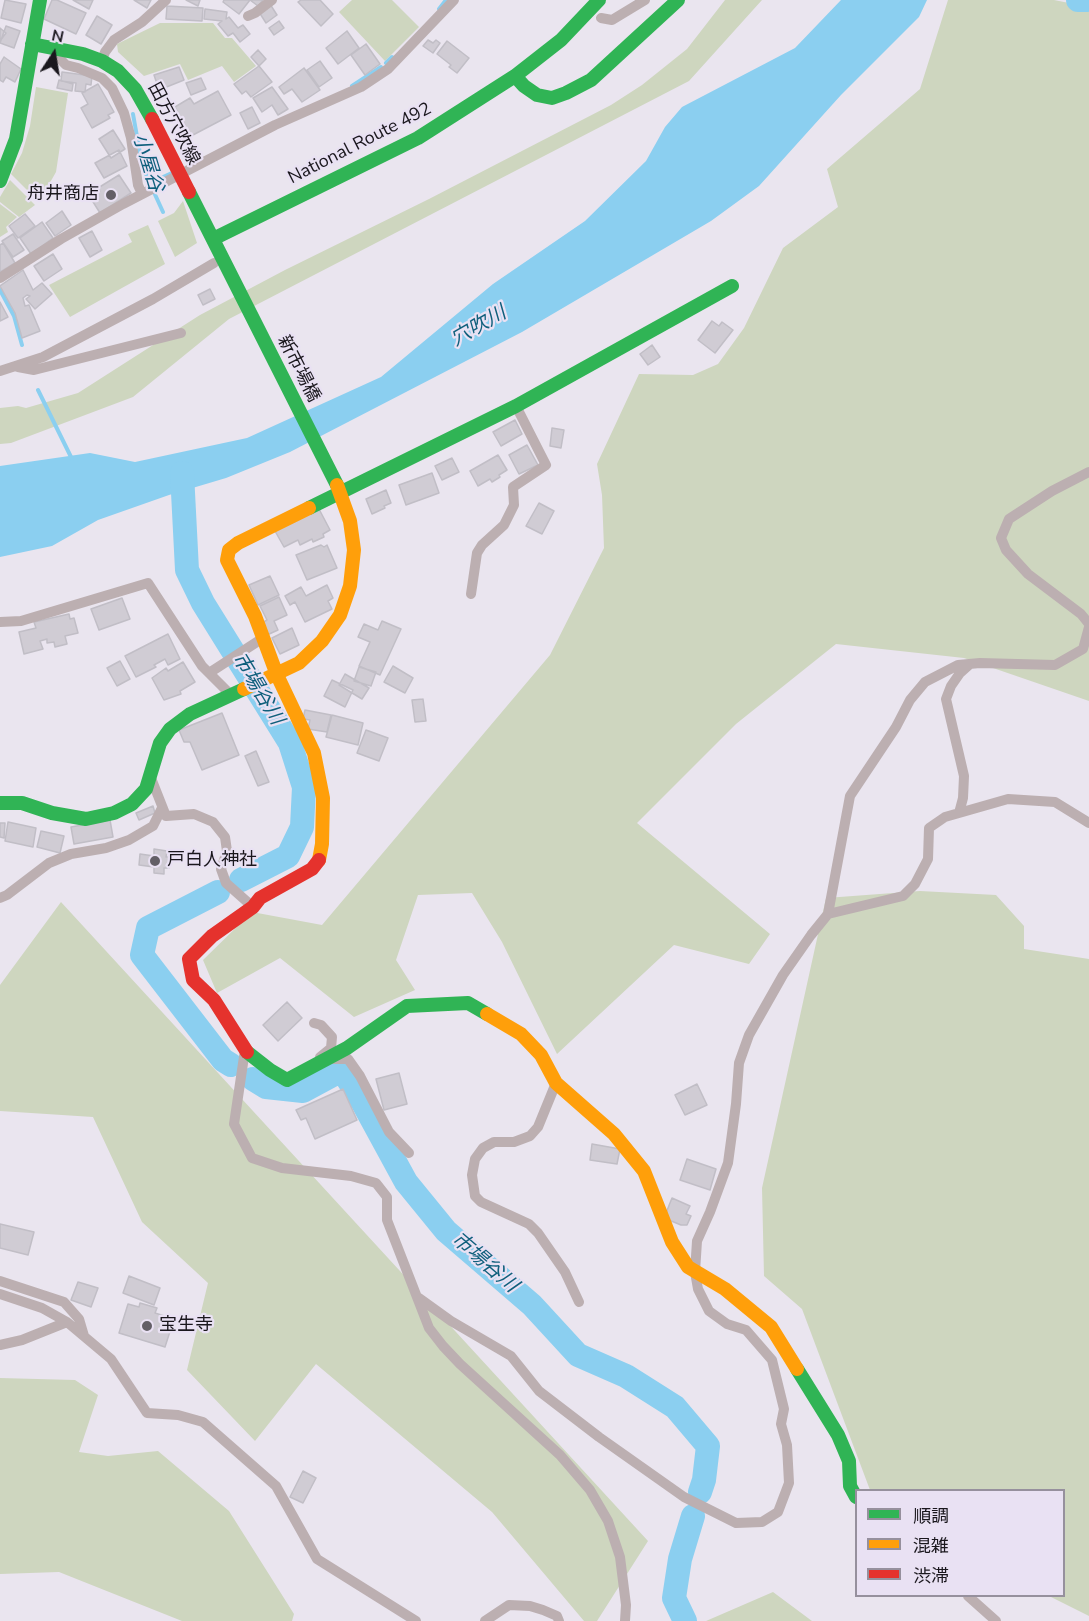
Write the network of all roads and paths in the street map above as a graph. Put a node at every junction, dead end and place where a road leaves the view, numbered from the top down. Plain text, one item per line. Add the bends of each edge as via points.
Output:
1 (40, 0) edge
2 (166, 0) edge
3 (272, 0) edge
4 (454, 0) edge
5 (599, 0) edge
6 (645, 0) edge
7 (678, 0) edge
8 (248, 16) dead end
9 (601, 18) dead end
10 (32, 44) junction
11 (59, 49) junction
12 (102, 62) junction
13 (515, 76) junction
14 (0, 181) edge
15 (144, 194) junction
16 (213, 239) junction
17 (214, 263) dead end
18 (0, 278) edge
19 (232, 278) joint
20 (732, 286) dead end
21 (181, 333) dead end
22 (14, 367) junction
23 (0, 371) edge
24 (516, 406) junction
25 (1089, 472) edge
26 (341, 494) junction
27 (471, 594) dead end
28 (0, 621) edge
29 (1089, 626) edge
30 (258, 640) junction
31 (970, 664) junction
32 (209, 673) junction
33 (273, 677) junction
34 (237, 694) junction
35 (150, 775) junction
36 (0, 803) edge
37 (162, 808) junction
38 (959, 813) junction
39 (1089, 823) edge
40 (0, 898) edge
41 (253, 907) junction
42 (828, 914) junction
43 (314, 1023) dead end
44 (245, 1050) junction
45 (327, 1059) junction
46 (302, 1073) junction
47 (556, 1083) junction
48 (409, 1153) dead end
49 (695, 1272) junction
50 (0, 1281) edge
51 (0, 1294) edge
52 (419, 1298) junction
53 (579, 1302) dead end
54 (67, 1322) junction
55 (84, 1336) junction
56 (0, 1345) edge
57 (855, 1495) edge
58 (969, 1597) edge
59 (416, 1621) edge
60 (485, 1621) edge
61 (559, 1621) edge
62 (625, 1621) edge
63 (996, 1621) edge

1 - 10 main road
2 - 12 street via 114,40
3 - 8 street
4 - 15 street via 388,69 361,87 275,125
5 - 13 main road, National Route 492 via 561,40
6 - 9 street via 612,20
7 - 13 main road via 591,80 566,93 552,99 537,95
10 - 11 main road, 田方穴吹線
10 - 14 main road via 16,139
11 - 12 main road, 田方穴吹線
11 - 15 street via 60,60 66,65 102,78 112,88 124,113 138,185
12 - 16 main road, 田方穴吹線, bridge via 118,71 135,89
13 - 16 main road, National Route 492 via 418,138
15 - 18 street
16 - 19 main road, 田方穴吹線
17 - 22 street via 43,357
19 - 26 main road, 新市場橋
20 - 24 main road
21 - 22 street via 34,370
22 - 23 street
24 - 26 main road
24 - 27 street via 546,465 513,487 514,505 504,525 477,553
25 - 29 street via 1009,519 1001,538 1006,550 1028,574 1081,614
26 - 30 main road via 229,550 227,560 255,616
26 - 33 main road via 354,550 350,586 340,615 322,641 299,663
28 - 32 street via 21,621 148,583
29 - 31 street via 1083,649 1055,665
30 - 32 street
30 - 33 main road
31 - 38 street via 951,686 946,699 964,776
31 - 42 street via 958,665 925,682 850,796
32 - 34 street
33 - 34 main road
33 - 41 main road via 314,753 323,798 321,858 312,869 260,898
34 - 35 main road via 190,714 170,729 160,743
35 - 36 main road via 146,789 132,804 86,819 22,803
35 - 37 street
37 - 40 street via 153,826 129,840 49,863
37 - 41 street via 166,816 194,814 213,822 225,837 227,851 221,869 226,883
38 - 39 street via 1008,799 1055,802
38 - 42 street via 929,828 928,859 915,884 903,896
41 - 44 main road via 212,936 189,959 193,980 214,999
42 - 49 street via 783,975 749,1035 739,1063 728,1163 697,1241
43 - 46 street via 333,1037 331,1048
44 - 46 main road via 287,1080
44 - 52 street via 234,1124 252,1158 282,1168 376,1183 387,1197 387,1220
45 - 46 main road
45 - 47 main road via 407,1006 468,1003 521,1034 542,1055
45 - 48 street via 348,1059 389,1132
47 - 49 main road via 614,1134 644,1171 672,1242
47 - 53 street via 538,1127 530,1136 514,1142 494,1142 483,1148 475,1159 472,1175 475,1196 481,1202 529,1224 538,1233 565,1272
49 - 52 street via 709,1311 727,1324 746,1330 772,1360 784,1409 781,1424 787,1445 789,1482 778,1512 762,1522 735,1523 684,1497 538,1391 511,1356 451,1322
49 - 57 main road via 725,1289 771,1326 838,1435 849,1461 850,1486
50 - 55 street via 64,1302 79,1319
51 - 54 street via 42,1308
52 - 62 street via 429,1328 443,1346 560,1455 590,1490 608,1521 620,1557
54 - 55 street
54 - 56 street
55 - 59 street via 111,1359 147,1413 203,1422 276,1486 317,1559
58 - 63 street
60 - 61 street via 509,1605 543,1610

